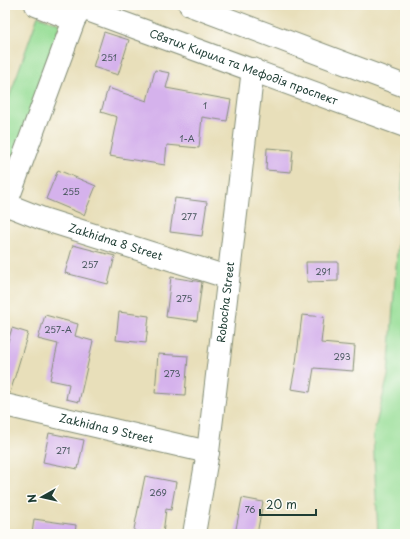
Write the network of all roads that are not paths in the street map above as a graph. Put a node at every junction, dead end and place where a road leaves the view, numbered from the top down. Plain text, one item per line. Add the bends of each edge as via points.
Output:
1 (36, 5) edge
2 (190, 5) edge
3 (80, 11) edge
4 (252, 69) junction
5 (405, 86) edge
6 (405, 126) edge
7 (5, 205) edge
8 (227, 277) junction
9 (5, 405) edge
10 (208, 452) junction
11 (194, 534) edge

1 - 3 street, Святих Кирила та Мефодія проспект
2 - 5 street
3 - 4 street, Святих Кирила та Мефодія проспект
3 - 7 street
4 - 6 street, Святих Кирила та Мефодія проспект
4 - 8 street, Robocha Street
7 - 8 street, Zakhidna 8 Street
8 - 10 street, Robocha Street
9 - 10 street, Zakhidna 9 Street
10 - 11 street, Robocha Street

